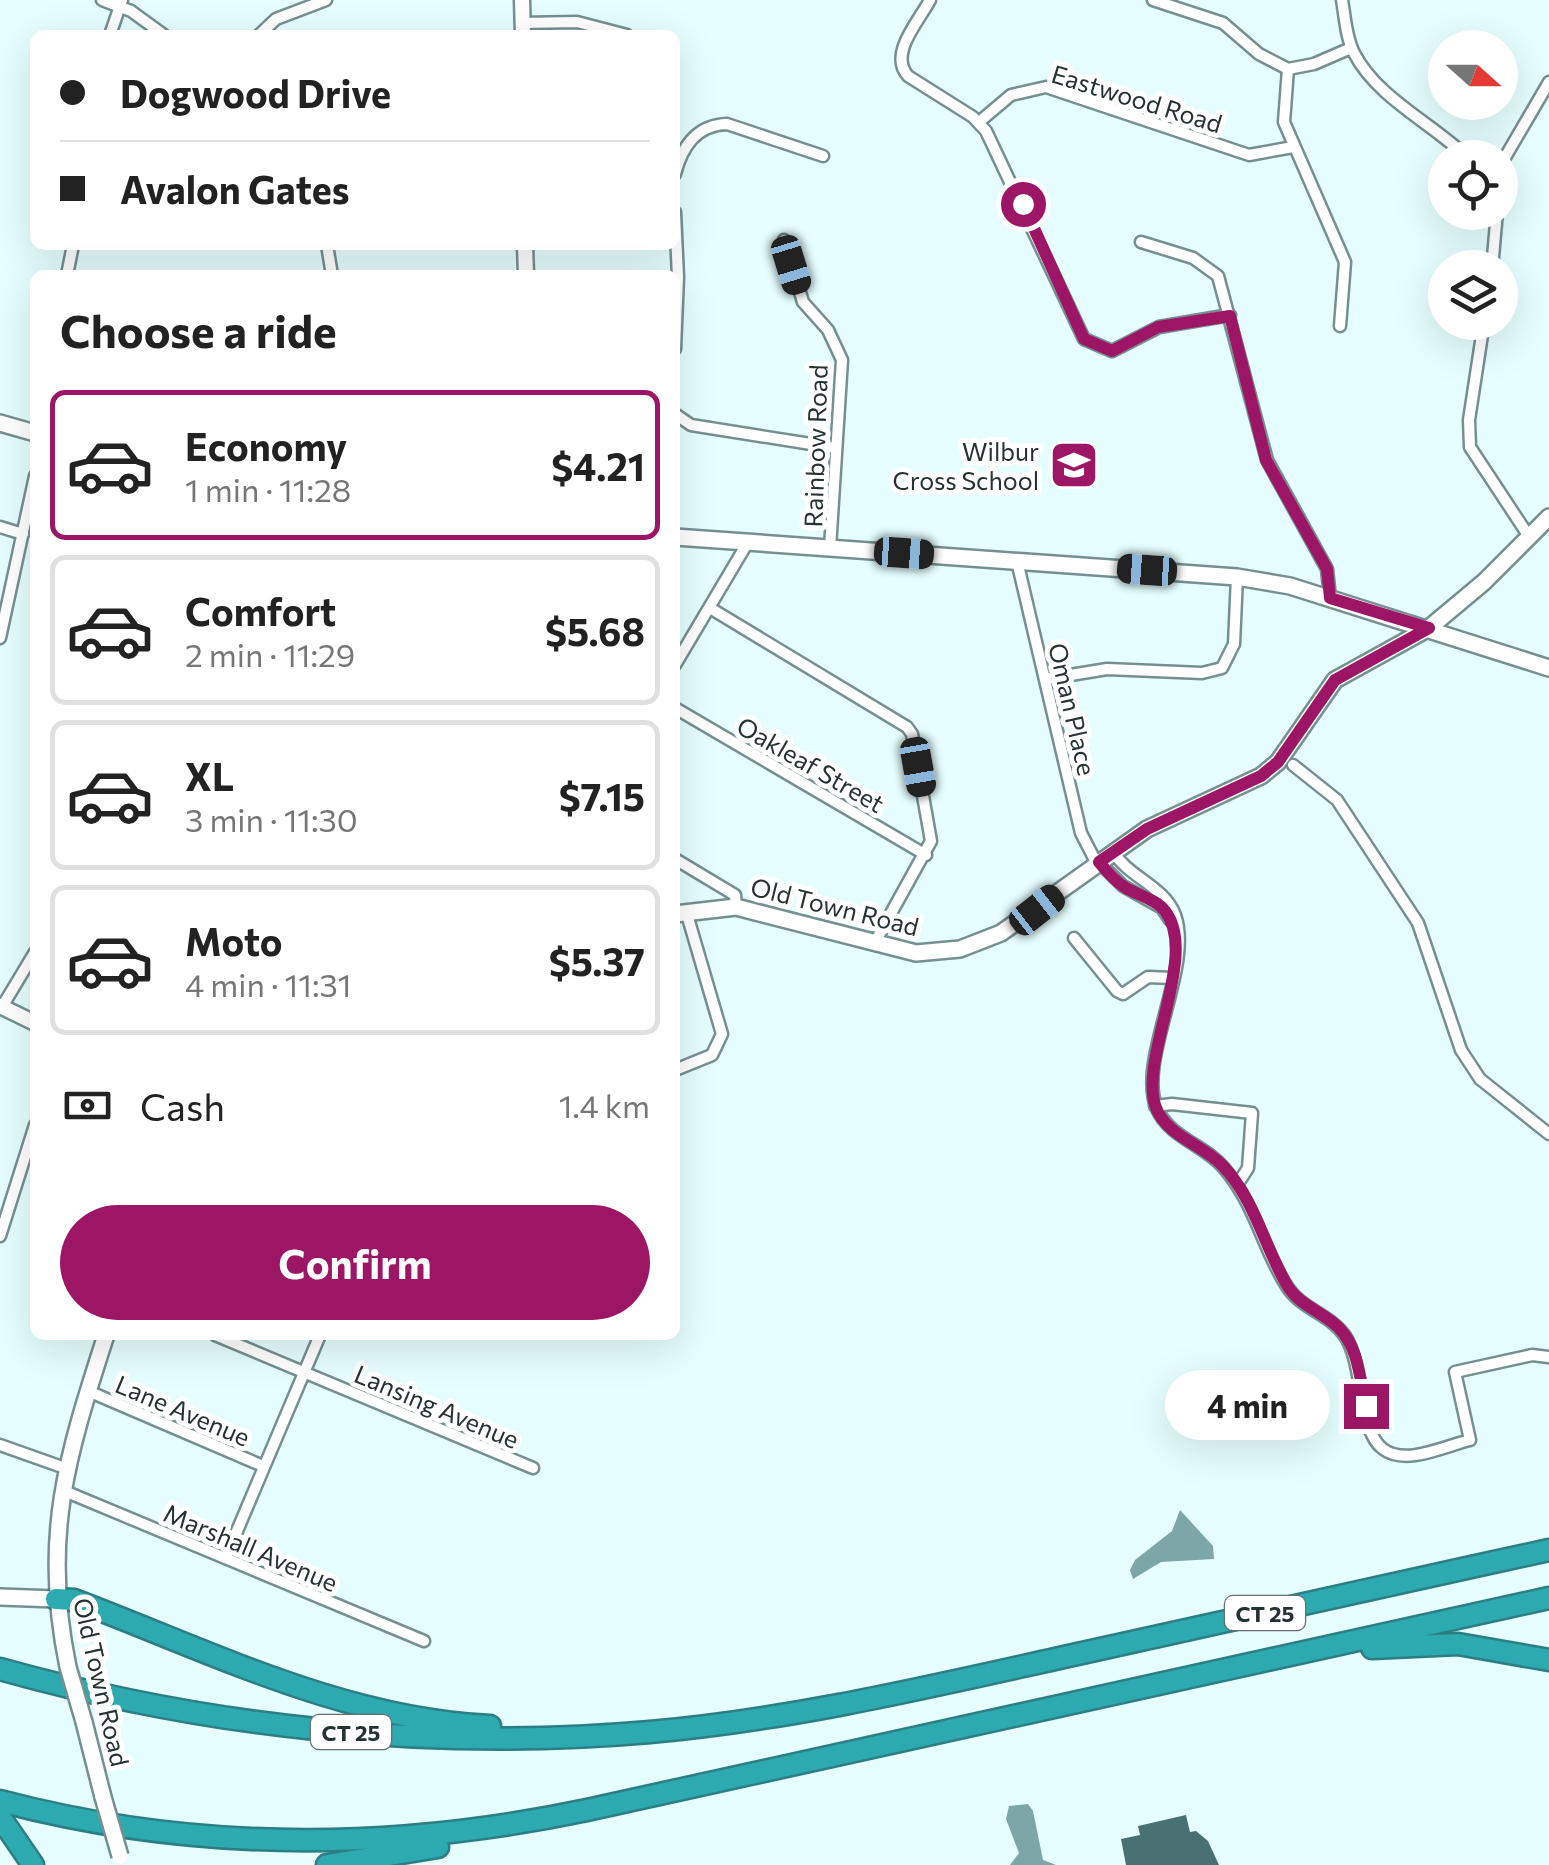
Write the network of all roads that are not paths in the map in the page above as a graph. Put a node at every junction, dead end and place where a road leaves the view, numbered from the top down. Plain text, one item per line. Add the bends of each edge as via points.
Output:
1 (102, 0) edge
2 (326, 0) edge
3 (522, 0) edge
4 (930, 0) edge
5 (1153, 0) edge
6 (1342, 0) edge
7 (120, 3) edge
8 (522, 29) edge
9 (112, 30) edge
10 (157, 30) edge
11 (264, 30) edge
12 (608, 30) edge
13 (1351, 48) junction
14 (1288, 69) junction
15 (1549, 82) edge
16 (979, 122) junction
17 (1446, 140) edge
18 (1515, 140) edge
19 (1293, 147) junction
20 (823, 156) dead end
21 (680, 158) edge
22 (784, 240) dead end
23 (1141, 242) dead end
24 (1230, 316) junction
25 (1340, 326) dead end
26 (1481, 340) edge
27 (680, 417) edge
28 (0, 423) edge
29 (30, 432) edge
30 (836, 448) junction
31 (30, 500) edge
32 (1549, 518) edge
33 (0, 527) edge
34 (23, 534) junction
35 (680, 537) edge
36 (1530, 538) junction
37 (748, 542) junction
38 (830, 548) junction
39 (1017, 561) junction
40 (1237, 577) junction
41 (1330, 598) junction
42 (710, 608) junction
43 (1429, 628) junction
44 (0, 634) edge
45 (680, 658) edge
46 (1549, 668) edge
47 (1046, 679) junction
48 (680, 711) edge
49 (1293, 765) dead end
50 (926, 855) junction
51 (1103, 859) junction
52 (680, 862) edge
53 (736, 907) junction
54 (680, 912) edge
55 (1074, 938) dead end
56 (874, 944) junction
57 (30, 960) edge
58 (1175, 966) junction
59 (1172, 978) junction
60 (1, 1006) edge
61 (30, 1020) edge
62 (680, 1068) edge
63 (1156, 1106) junction
64 (1549, 1134) edge
65 (30, 1141) edge
66 (1237, 1185) junction
67 (0, 1236) edge
68 (104, 1340) edge
69 (227, 1340) edge
70 (318, 1340) edge
71 (1549, 1357) edge
72 (304, 1372) junction
73 (88, 1391) junction
74 (0, 1445) edge
75 (264, 1466) junction
76 (66, 1468) junction
77 (533, 1468) dead end
78 (61, 1490) junction
79 (1549, 1547) edge
80 (226, 1557) junction
81 (0, 1596) edge
82 (1549, 1598) edge
83 (56, 1599) junction
84 (424, 1641) dead end
85 (1549, 1660) edge
86 (1246, 1664) junction
87 (0, 1669) edge
88 (707, 1726) junction
89 (616, 1804) junction
90 (1, 1813) edge
91 (121, 1860) edge
92 (33, 1865) edge
93 (327, 1865) edge

1 - 7 street
2 - 11 street
3 - 8 street
4 - 16 street via 901,53 901,66
5 - 14 street via 1223,23
6 - 13 street
7 - 9 street
7 - 10 street
8 - 12 street via 577,22
13 - 14 street
13 - 17 street via 1379,86
14 - 19 street via 1282,117
15 - 18 street
16 - 19 street, Eastwood Road via 1012,94 1046,88 1249,155
16 - 24 street via 1088,342 1112,351 1158,327
19 - 25 street via 1344,256
20 - 21 street via 716,124 689,141
22 - 30 street, Rainbow Road via 803,302 828,330 842,360
23 - 24 street via 1208,265 1222,284
24 - 41 street via 1266,460 1327,569
26 - 36 street via 1470,447
27 - 30 street via 692,425
28 - 29 main road
30 - 38 street, Rainbow Road
31 - 34 street
32 - 36 main road, Old Town Road
33 - 34 street
34 - 44 street
35 - 37 main road
36 - 43 main road, Old Town Road
37 - 38 main road
37 - 42 street
38 - 39 main road
39 - 40 main road
39 - 47 street, Oman Place
40 - 41 main road
40 - 47 street via 1234,644 1217,671 1106,669
41 - 43 main road
42 - 45 street
42 - 50 street via 907,726 930,834
43 - 46 main road
43 - 51 main road, Old Town Road via 1335,680 1261,776 1147,829
47 - 51 street, Oman Place via 1082,833
48 - 50 street, Oakleaf Street
49 - 64 street via 1337,800 1418,923 1461,1050 1480,1080
50 - 56 street
51 - 56 main road, Old Town Road via 1021,921 960,949 916,954
51 - 58 street via 1123,886 1166,913
51 - 58 street via 1164,896 1179,938
52 - 53 street via 735,894
53 - 54 main road, Old Town Road
53 - 56 main road, Old Town Road
54 - 62 street via 722,1034 712,1055
55 - 59 street via 1116,992 1148,977
57 - 60 street
58 - 59 street
59 - 63 street via 1153,1082
60 - 61 street
63 - 66 street via 1167,1126 1221,1164
63 - 66 street via 1252,1114 1248,1168
65 - 67 street
66 - 71 street via 1288,1288 1338,1326 1354,1350 1372,1435 1381,1448 1405,1457 1470,1440 1455,1372
68 - 73 main road, Old Town Road
69 - 72 street, Lansing Avenue
70 - 72 street
72 - 75 street
72 - 77 street, Lansing Avenue
73 - 75 street, Lane Avenue
73 - 76 main road, Old Town Road
74 - 76 street
75 - 80 street
76 - 78 main road, Old Town Road
78 - 80 street, Marshall Avenue
78 - 83 main road, Old Town Road
79 - 88 highway, CT 25 via 886,1697
80 - 84 street, Marshall Avenue
81 - 83 main road
82 - 86 highway, CT 25
83 - 88 highway via 74,1600 304,1688 399,1714 501,1727
83 - 91 main road, Old Town Road, bridge
85 - 86 highway via 1426,1644
86 - 89 highway, CT 25
87 - 88 highway, CT 25 via 170,1708 378,1734 557,1738
89 - 90 highway, CT 25 via 437,1835 300,1842
89 - 93 highway via 518,1834
90 - 92 highway

